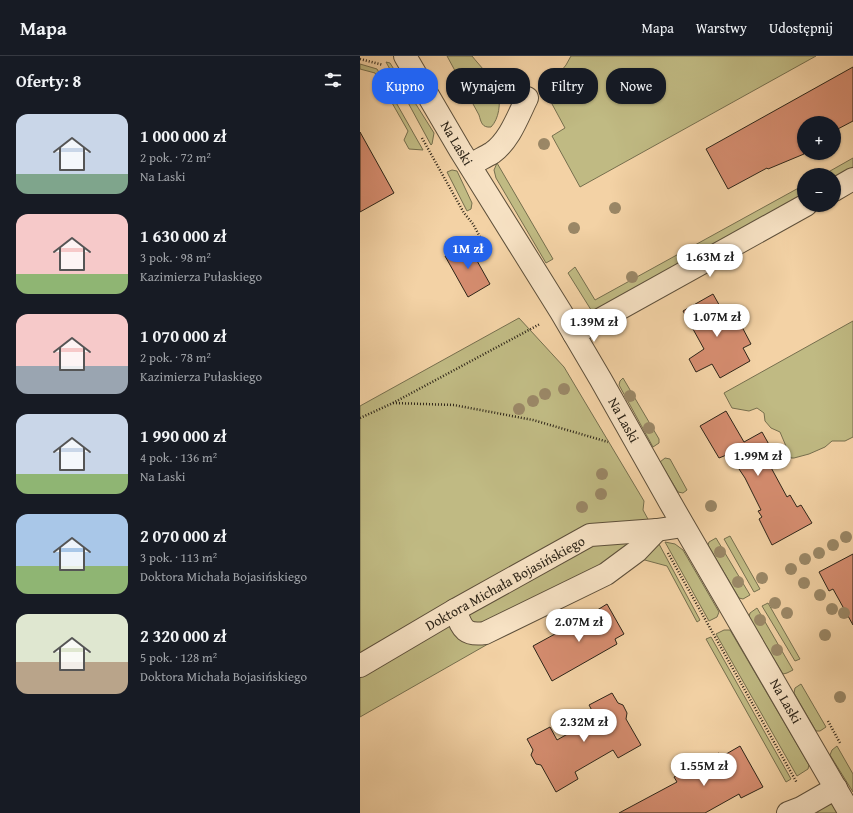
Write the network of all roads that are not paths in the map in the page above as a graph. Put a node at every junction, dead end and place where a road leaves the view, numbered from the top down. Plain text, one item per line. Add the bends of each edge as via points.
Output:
1 (405, 56) edge
2 (524, 104) edge
3 (470, 165) junction
4 (853, 179) edge
5 (841, 186) edge
6 (797, 210) edge
7 (574, 334) junction
8 (683, 526) junction
9 (661, 540) junction
10 (454, 610) junction
11 (360, 666) edge
12 (836, 788) junction
13 (788, 813) edge
14 (850, 813) edge

1 - 3 street, Na Laski
2 - 3 street via 504,141 493,152
3 - 7 street, Na Laski
4 - 5 street
6 - 7 street
7 - 8 street, Na Laski
8 - 9 street, Doktora Michała Bojasińskiego
8 - 12 street, Na Laski
9 - 10 street, Doktora Michała Bojasińskiego via 590,535
9 - 10 street via 637,551 606,574 485,633 469,633 464,630
10 - 11 street, Doktora Michała Bojasińskiego
12 - 13 street
12 - 14 street, Na Laski

